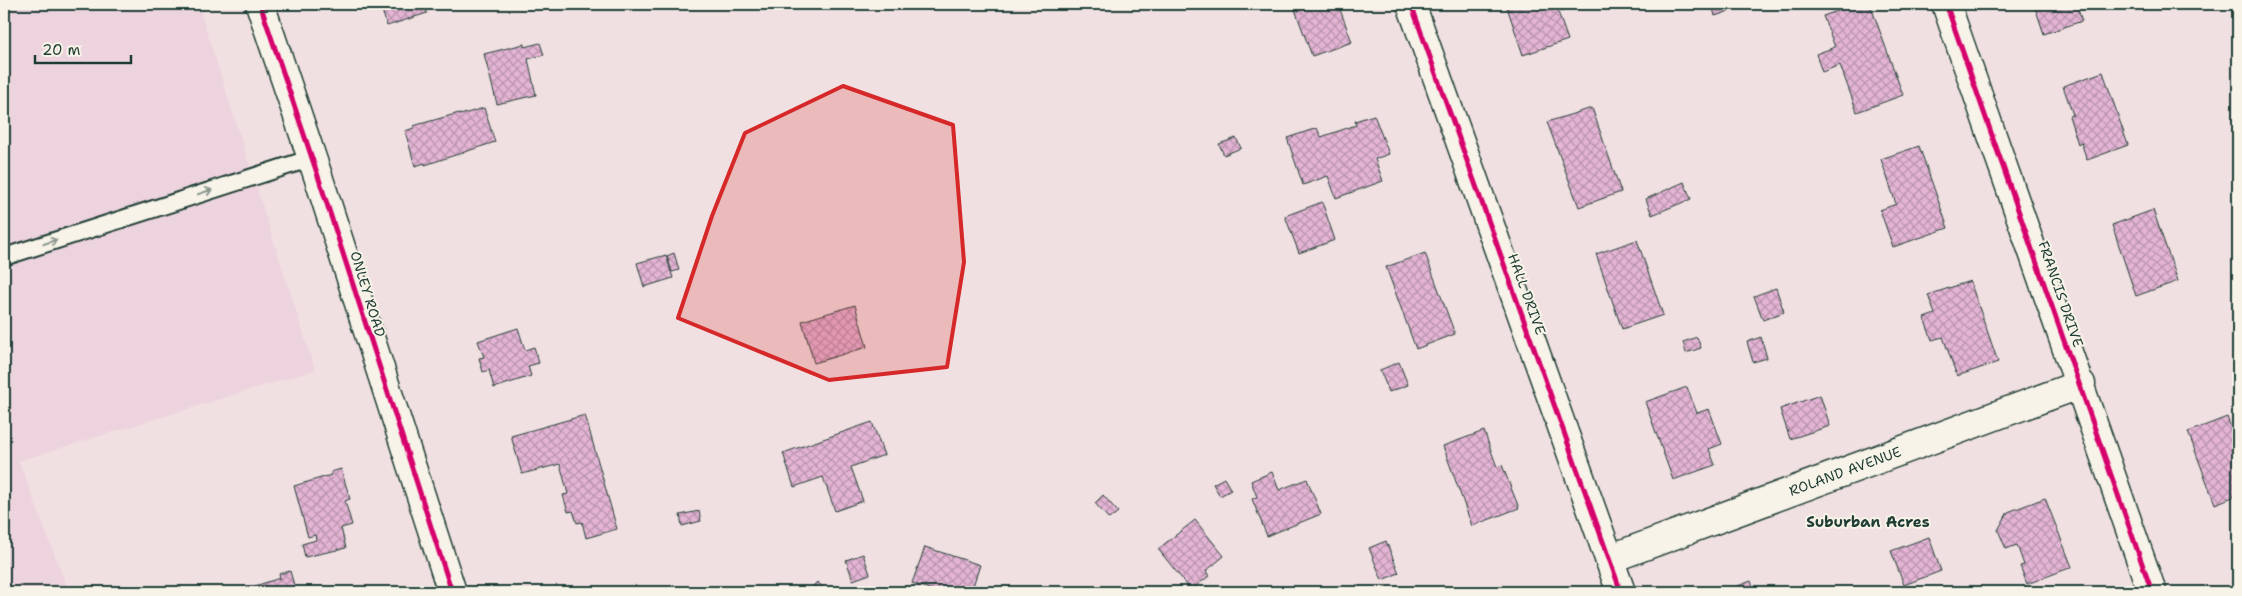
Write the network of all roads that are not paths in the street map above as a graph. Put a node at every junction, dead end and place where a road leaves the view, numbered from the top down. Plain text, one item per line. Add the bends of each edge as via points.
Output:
1 (260, 4) edge
2 (1411, 4) edge
3 (1946, 4) edge
4 (312, 158) junction
5 (4, 257) edge
6 (2081, 384) junction
7 (1610, 559) junction
8 (452, 592) edge
9 (1622, 592) edge
10 (2152, 592) edge

1 - 4 street, ONLEY ROAD
2 - 7 street, HALL DRIVE
3 - 6 street, FRANCIS DRIVE
5 -> 4 lane
4 - 8 street, ONLEY ROAD
6 - 7 street, ROLAND AVENUE
6 - 10 street, FRANCIS DRIVE
7 - 9 street, HALL DRIVE

